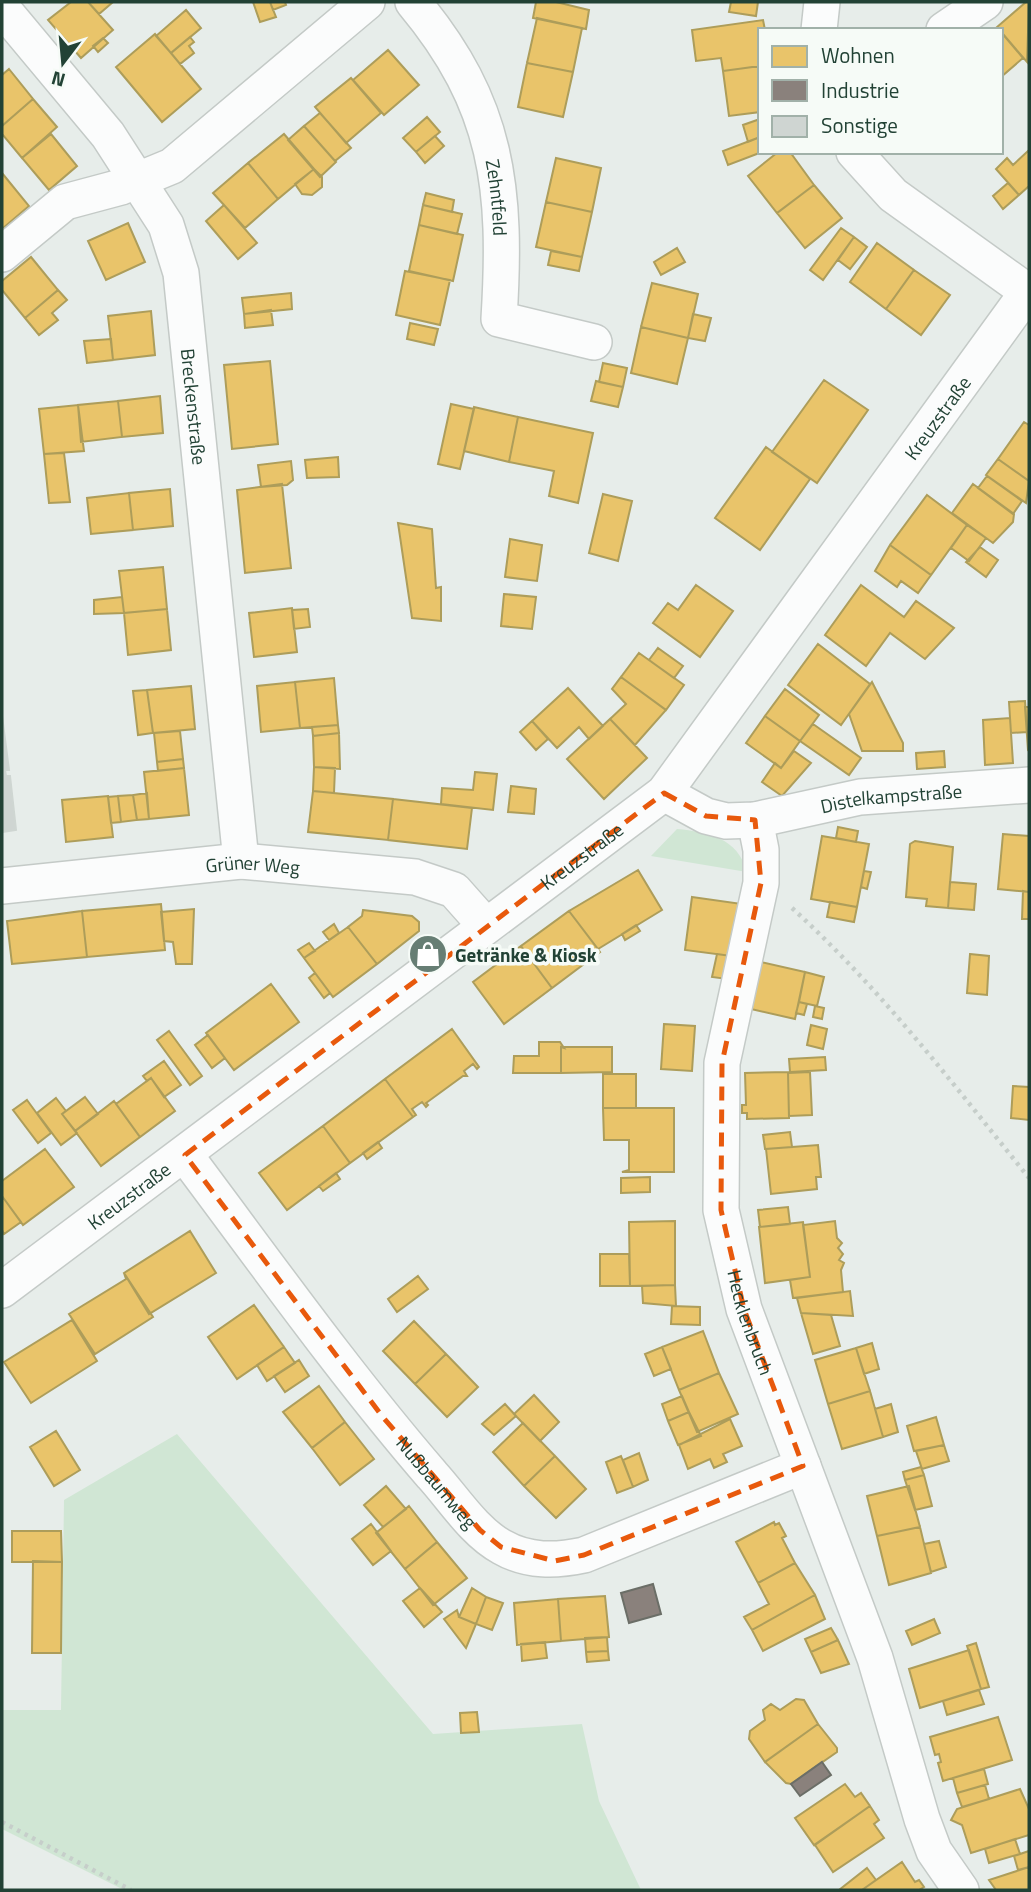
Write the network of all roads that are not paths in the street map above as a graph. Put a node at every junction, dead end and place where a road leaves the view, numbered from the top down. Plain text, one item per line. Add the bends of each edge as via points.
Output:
1 (367, 2) edge
2 (413, 2) edge
3 (822, 2) edge
4 (985, 2) edge
5 (2, 8) edge
6 (819, 28) edge
7 (947, 28) edge
8 (856, 154) edge
9 (137, 180) junction
10 (2, 254) edge
11 (1028, 291) edge
12 (594, 342) dead end
13 (1029, 785) edge
14 (664, 793) junction
15 (755, 820) junction
16 (241, 861) junction
17 (2, 886) edge
18 (486, 926) junction
19 (185, 1155) junction
20 (2, 1290) edge
21 (803, 1466) junction
22 (961, 1890) edge

1 - 9 street via 172,166
2 - 12 street, Zehntfeld via 467,80 491,146 499,184 503,249 499,319
3 - 6 street
4 - 7 street
5 - 9 street, Breckenstraße via 108,135
8 - 11 street via 893,195
9 - 10 street via 65,202
9 - 16 street, Breckenstraße via 166,225 181,273
11 - 14 street, Kreuzstraße
13 - 15 street, Distelkampstraße via 860,797
14 - 15 street via 706,816
14 - 18 street, Kreuzstraße
15 - 21 street, Hecklenbruch via 761,883 722,1063 721,1210 744,1309
16 - 17 street, Grüner Weg
16 - 18 street, Grüner Weg via 415,877 454,890
18 - 19 street, Kreuzstraße
19 - 20 street, Kreuzstraße
19 - 21 street, Nußbaumweg via 382,1416 480,1530 501,1547 555,1561 584,1555
21 - 22 street, Hecklenbruch via 875,1658 922,1819 934,1851

